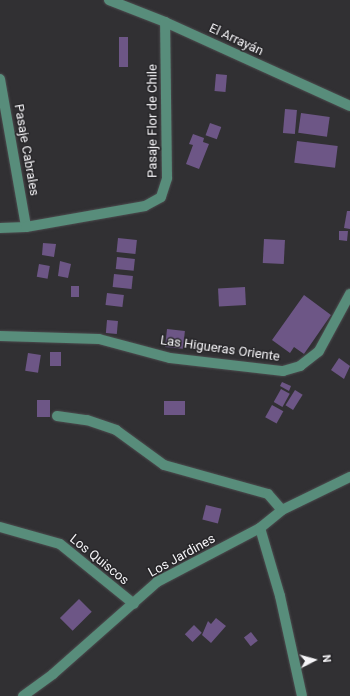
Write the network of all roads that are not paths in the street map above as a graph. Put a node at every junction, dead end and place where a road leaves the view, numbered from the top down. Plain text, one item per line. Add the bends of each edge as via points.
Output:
1 (109, 0) edge
2 (165, 22) junction
3 (0, 79) edge
4 (350, 106) edge
5 (26, 226) junction
6 (0, 228) edge
7 (350, 294) edge
8 (0, 336) edge
9 (57, 416) dead end
10 (350, 477) edge
11 (282, 510) junction
12 (0, 527) edge
13 (260, 528) junction
14 (134, 604) junction
15 (23, 696) edge
16 (302, 696) edge

1 - 2 street, El Arrayán
2 - 4 street, El Arrayán
2 - 5 street, Pasaje Flor de Chile via 167,178 161,197 145,206
3 - 5 street, Pasaje Cabrales
5 - 6 street, Pasaje Flor de Chile
7 - 8 street, Las Higueras Oriente via 319,351 300,366 283,371 170,358 99,340
9 - 11 street via 87,420 116,430 164,465 268,494
10 - 11 street, Los Jardines
11 - 13 street, Los Jardines
12 - 14 street, Los Quiscos via 60,544
13 - 14 street, Los Jardines via 157,582
13 - 16 street via 280,596
14 - 15 street, Los Jardines via 54,674

